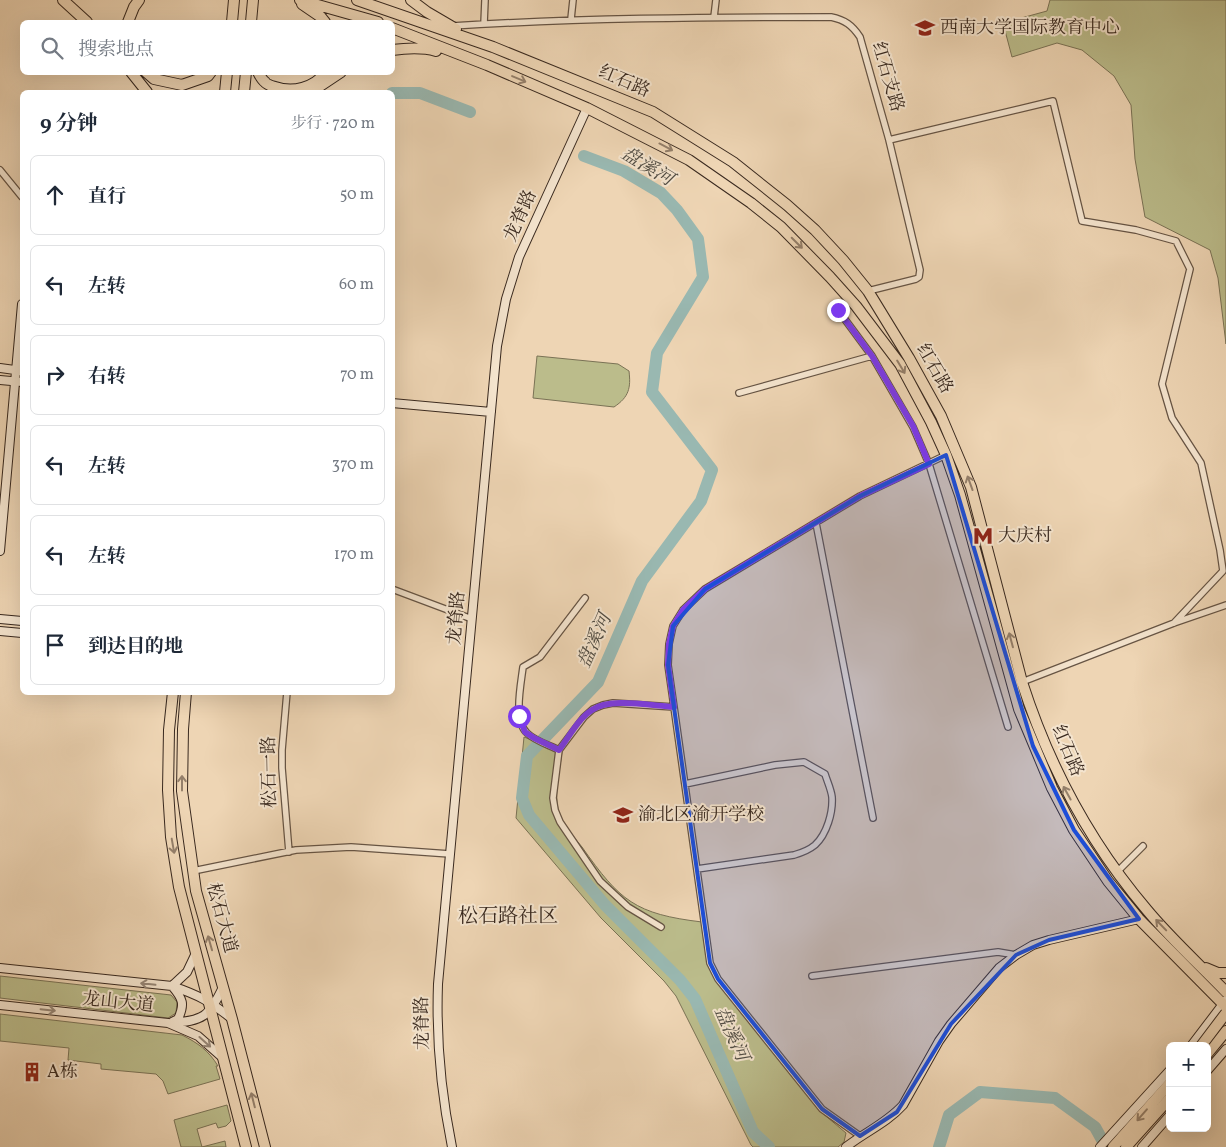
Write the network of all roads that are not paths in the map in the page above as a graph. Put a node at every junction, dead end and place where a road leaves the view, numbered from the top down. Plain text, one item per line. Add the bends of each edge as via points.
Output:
1 (63, 0) edge
2 (139, 0) edge
3 (299, 0) edge
4 (357, 0) edge
5 (411, 0) edge
6 (485, 0) edge
7 (573, 0) edge
8 (716, 0) edge
9 (234, 1) edge
10 (252, 3) edge
11 (714, 17) junction
12 (571, 19) junction
13 (85, 20) edge
14 (129, 20) edge
15 (232, 20) edge
16 (250, 20) edge
17 (323, 20) edge
18 (371, 20) edge
19 (484, 24) junction
20 (450, 26) junction
21 (395, 29) edge
22 (493, 47) junction
23 (395, 50) edge
24 (488, 66) junction
25 (133, 75) edge
26 (149, 75) edge
27 (208, 75) edge
28 (227, 75) edge
29 (246, 75) edge
30 (260, 75) edge
31 (323, 75) edge
32 (336, 75) edge
33 (145, 90) edge
34 (225, 90) edge
35 (244, 90) edge
36 (294, 90) edge
37 (294, 90) edge
38 (313, 90) edge
39 (587, 108) junction
40 (889, 140) junction
41 (0, 170) edge
42 (20, 195) edge
43 (868, 291) junction
44 (838, 310) dead end
45 (20, 348) edge
46 (872, 356) junction
47 (0, 368) edge
48 (19, 370) edge
49 (0, 380) edge
50 (19, 382) edge
51 (739, 393) dead end
52 (395, 403) edge
53 (491, 412) junction
54 (946, 455) junction
55 (929, 464) junction
56 (816, 523) junction
57 (0, 551) edge
58 (395, 590) edge
59 (584, 598) dead end
60 (1226, 605) edge
61 (0, 619) edge
62 (472, 619) junction
63 (20, 621) edge
64 (1174, 623) junction
65 (0, 631) edge
66 (20, 633) edge
67 (1022, 682) junction
68 (173, 695) edge
69 (186, 695) edge
70 (287, 695) edge
71 (674, 707) junction
72 (1008, 727) dead end
73 (559, 750) junction
74 (686, 784) junction
75 (873, 818) dead end
76 (1143, 846) dead end
77 (289, 852) junction
78 (450, 854) junction
79 (697, 869) junction
80 (192, 871) junction
81 (1117, 872) junction
82 (1139, 919) junction
83 (661, 928) dead end
84 (196, 953) junction
85 (1016, 955) junction
86 (1195, 960) junction
87 (0, 968) edge
88 (1226, 973) edge
89 (812, 976) dead end
90 (172, 986) junction
91 (223, 987) junction
92 (1226, 992) edge
93 (0, 1005) edge
94 (211, 1005) junction
95 (1225, 1006) edge
96 (232, 1019) junction
97 (168, 1023) junction
98 (1226, 1030) edge
99 (1194, 1042) edge
100 (1203, 1042) edge
101 (1211, 1049) edge
102 (1226, 1049) edge
103 (223, 1058) junction
104 (1211, 1066) edge
105 (1166, 1074) edge
106 (1166, 1087) edge
107 (1166, 1102) edge
108 (1166, 1119) edge
109 (860, 1136) junction
110 (246, 1147) edge
111 (265, 1147) edge
112 (452, 1147) edge
113 (846, 1147) edge
114 (1100, 1147) edge
115 (1114, 1147) edge
116 (1126, 1147) edge
117 (1142, 1147) edge

1 - 13 highway
2 - 14 highway
3 - 17 highway
3 - 18 highway
4 - 22 highway, 红石路
5 - 20 highway
6 - 19 street
7 - 12 street
8 - 11 street
9 - 15 highway
10 - 16 highway
11 - 12 street, 红石支路
11 - 40 street, 红石支路 via 831,17 852,26 860,37
12 - 19 street, 红石支路
19 - 20 street, 红石支路
20 - 22 highway
21 - 24 highway, 红石路
22 - 43 highway, 红石路 via 653,112 697,138 733,162 801,218 843,260
23 - 24 highway via 426,48
24 -> 39 highway, 红石路
25 - 33 highway
26 - 27 highway via 182,85
28 - 34 highway
29 - 35 highway
30 - 37 highway via 265,84
31 - 36 highway via 318,81
32 - 38 highway
39 - 53 street, 龙脊路 via 511,278 497,346
39 -> 54 highway, 红石路 via 689,160 781,227 856,306 900,364
40 - 43 street, 红石支路 via 920,274 916,279
40 - 64 street via 1053,101 1082,221 1176,241 1190,269 1162,384 1172,418 1201,463 1223,571
41 - 42 street
67 -> 43 highway, 红石路 via 968,479 941,416
44 - 46 street
45 - 48 street
46 - 51 street
46 - 55 street via 913,426
47 - 48 street
48 - 50 street
49 - 50 street
50 - 57 street
52 - 53 street
53 - 62 street, 龙脊路
54 - 55 street
54 - 82 highway, 红石路 via 960,494 1019,709 1033,746 1074,830 1108,881
55 - 56 street via 860,496
55 - 72 street
56 - 71 street via 705,589 683,610 673,626 669,644 668,665
56 - 75 street
58 - 62 street
59 - 73 street via 540,657 523,667 519,716 525,732
60 - 64 street
61 - 63 street
62 - 78 street, 龙脊路
64 - 67 street
65 - 66 street
81 -> 67 highway, 红石路 via 1062,784
68 -> 84 highway, 松石大道 via 168,790 171,837 179,887
80 -> 69 highway, 松石大道 via 182,791
70 - 77 street, 松石一路 via 282,768
71 - 73 street via 613,703 592,709
71 - 74 street
73 - 83 street via 553,798 560,822 600,881 628,907
74 - 79 street
74 - 79 street via 804,762 825,774 832,797 823,836 806,851
76 - 81 street
77 - 78 street via 351,847
77 - 80 street
78 - 112 street, 龙脊路 via 436,1029 440,1080
79 - 109 street via 710,962 718,979 822,1109
91 -> 80 highway, 松石大道
86 -> 81 highway, 红石路 via 1147,911
82 - 85 street via 1048,940
82 - 95 highway, 红石路
84 - 90 street, 龙山大道 via 187,972
84 - 94 highway, 松石大道
85 - 89 street via 998,952
85 - 109 street via 999,968 951,1024 903,1105 889,1120
86 - 88 highway via 1210,970
86 - 92 highway, 红石路
90 -> 87 street, 龙山大道
90 - 94 street via 193,993
90 - 97 street via 180,996 183,1008 178,1019
91 - 94 street
91 - 96 highway, 松石大道
93 -> 97 street, 龙山大道
94 - 96 street
94 - 97 street via 194,1022
94 - 103 highway, 松石大道
95 - 99 street
95 - 100 highway, bridge
111 -> 96 highway, 松石大道
97 -> 103 street, 龙山大道 via 198,1036
98 - 101 highway
102 - 104 street
103 - 110 highway, 松石大道
105 - 114 street
106 -> 115 highway
107 - 116 highway
108 - 117 street
109 - 113 street

